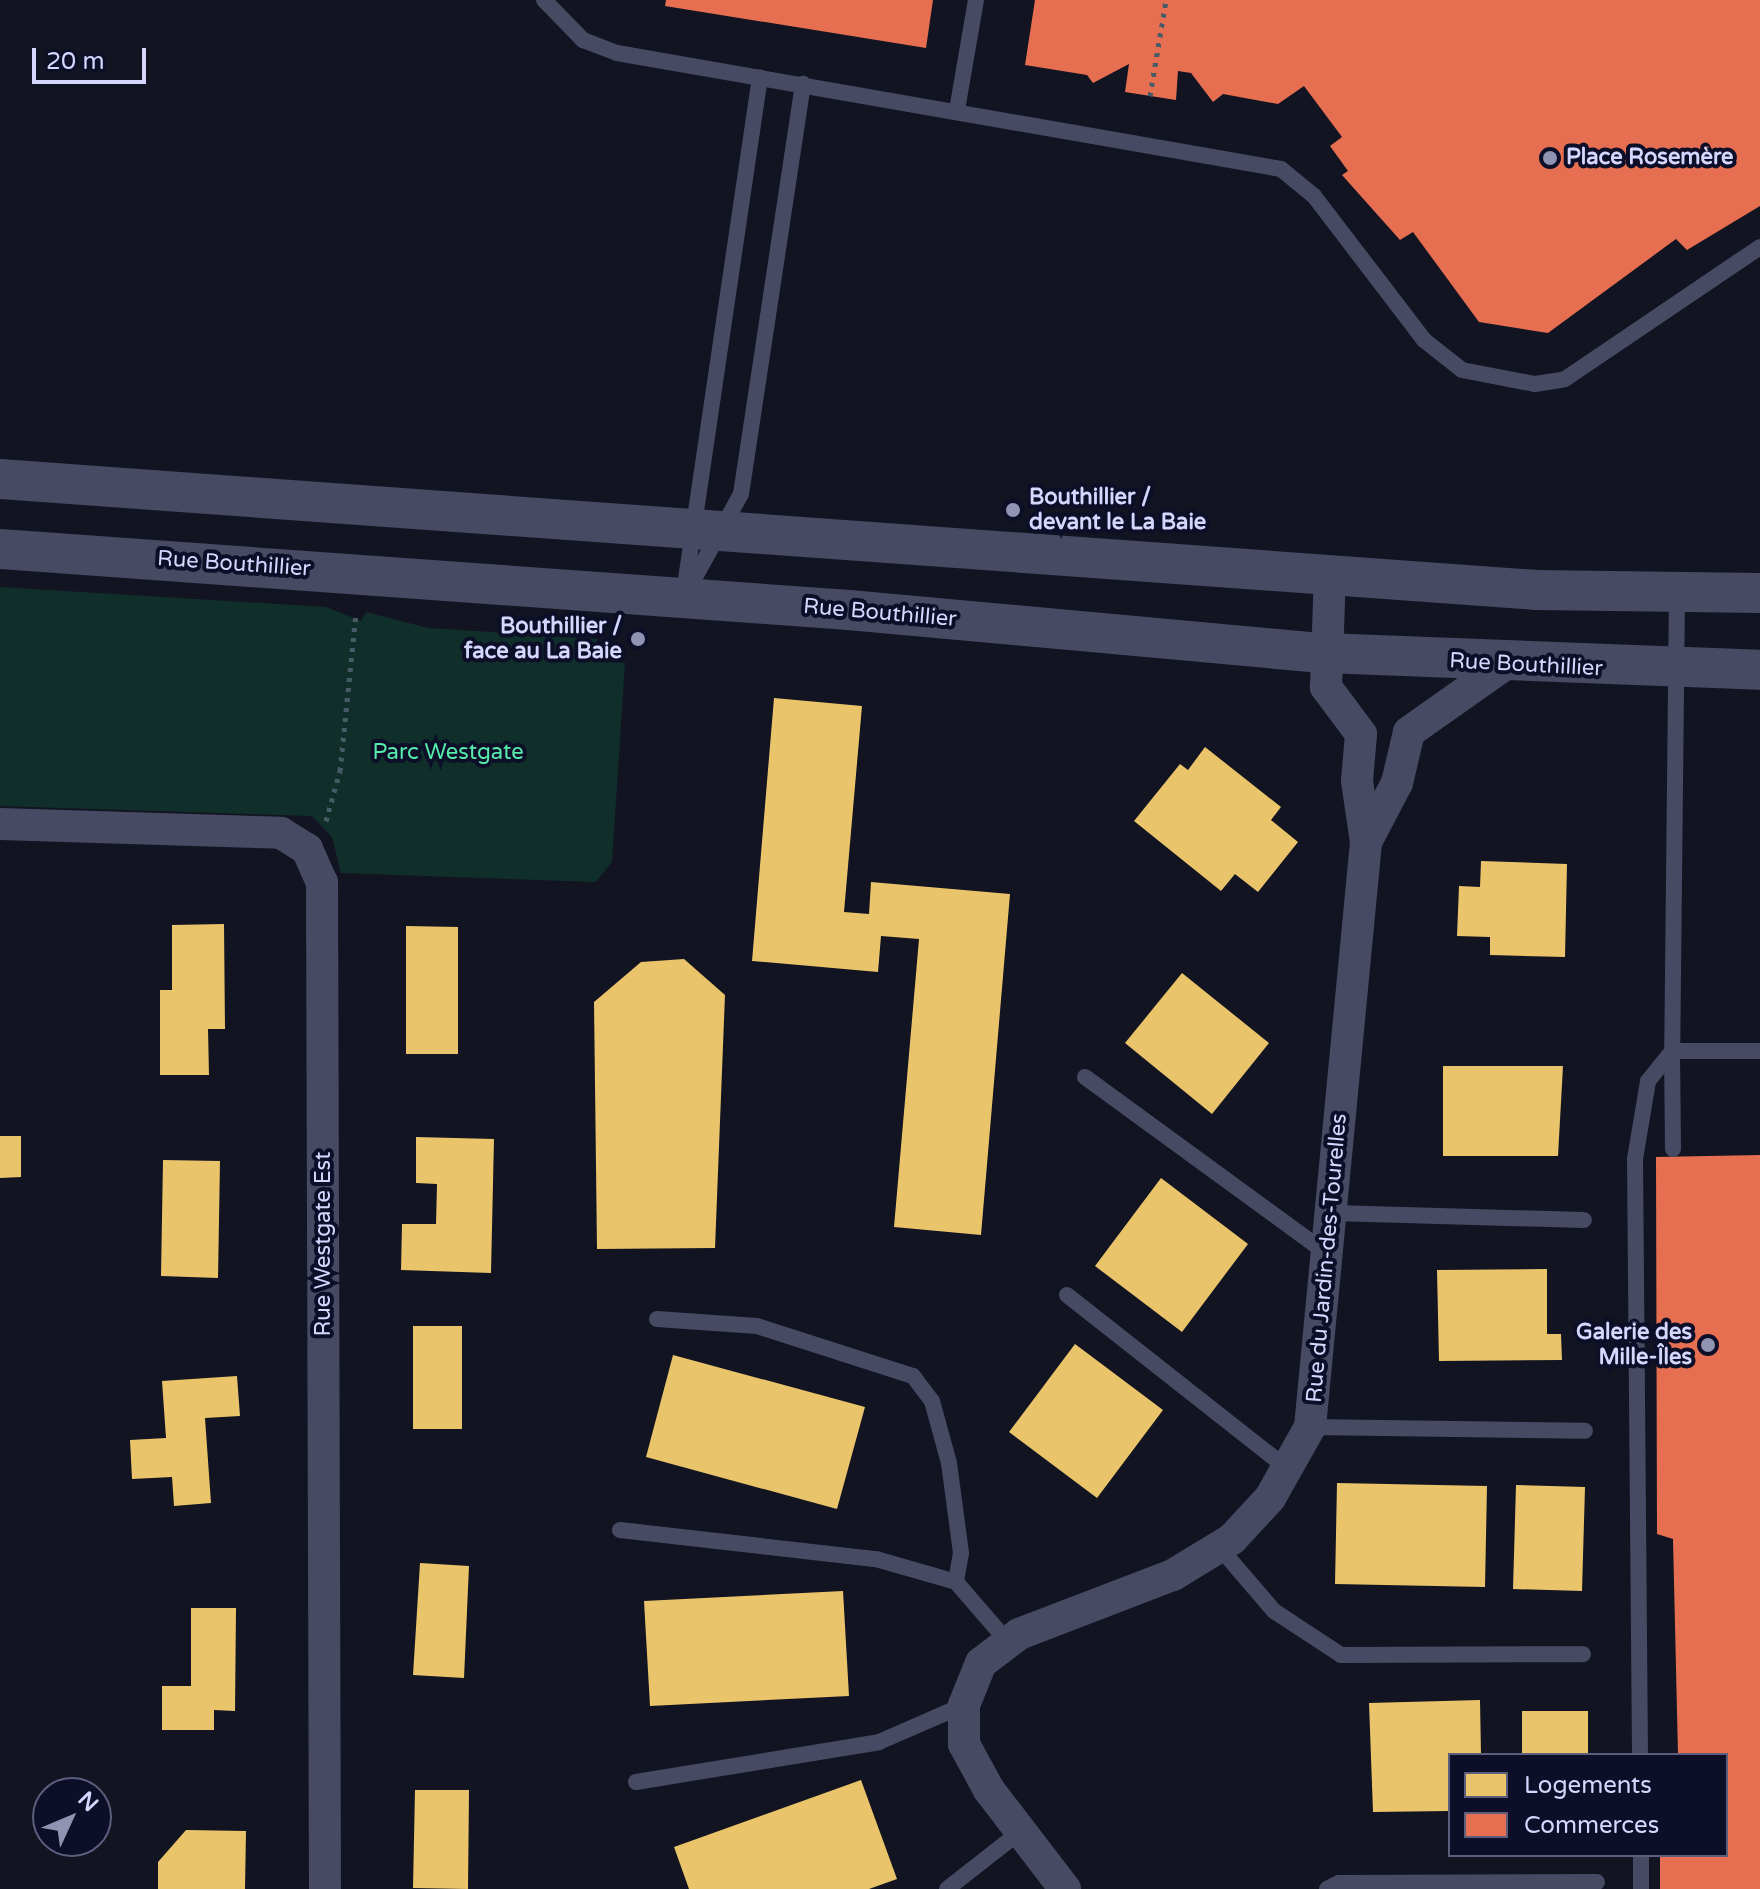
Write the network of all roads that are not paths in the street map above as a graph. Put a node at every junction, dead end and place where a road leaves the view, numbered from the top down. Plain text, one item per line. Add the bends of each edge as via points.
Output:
1 (544, 0) edge
2 (976, 0) edge
3 (760, 77) junction
4 (803, 84) junction
5 (957, 110) junction
6 (1760, 247) edge
7 (0, 479) edge
8 (708, 530) junction
9 (0, 549) edge
10 (1330, 575) junction
11 (1677, 593) junction
12 (1760, 593) edge
13 (684, 598) junction
14 (1325, 653) junction
15 (1504, 665) junction
16 (1674, 670) junction
17 (1760, 670) edge
18 (1356, 726) junction
19 (1409, 732) junction
20 (0, 824) edge
21 (1366, 842) junction
22 (1672, 1051) junction
23 (1760, 1051) edge
24 (1085, 1077) dead end
25 (1673, 1149) dead end
26 (1333, 1213) junction
27 (1584, 1220) dead end
28 (1330, 1256) junction
29 (1067, 1295) dead end
30 (657, 1319) dead end
31 (1310, 1427) junction
32 (1585, 1431) dead end
33 (1287, 1468) junction
34 (620, 1530) dead end
35 (1219, 1547) junction
36 (956, 1582) junction
37 (1008, 1642) junction
38 (1583, 1654) dead end
39 (964, 1705) junction
40 (1640, 1753) edge
41 (636, 1782) dead end
42 (1021, 1831) junction
43 (1641, 1857) edge
44 (1597, 1882) dead end
45 (325, 1889) edge
46 (947, 1889) edge
47 (1065, 1889) edge
48 (1327, 1889) edge
49 (1641, 1889) edge

1 - 3 lane via 598,48
2 - 5 lane
3 - 4 lane
3 - 8 lane
4 - 5 lane
4 - 8 lane via 741,494
5 - 6 lane via 1281,169 1314,196 1439,355 1462,370 1509,379 1565,379
7 - 8 street
8 - 10 street
8 - 13 lane
8 - 13 lane
9 - 13 street, Rue Bouthillier
10 - 11 street
10 - 14 street
11 - 12 street
11 - 16 lane
13 - 14 street, Rue Bouthillier
14 - 15 street, Rue Bouthillier
14 - 18 street via 1330,699
15 - 16 street, Rue Bouthillier
15 - 19 street
16 - 17 street, Rue Bouthillier
16 - 22 lane
18 - 19 street via 1385,721
18 - 21 street, Rue du Jardin-des-Tourelles
19 - 21 street, Rue du Jardin-des-Tourelles via 1397,783
20 - 45 street, Rue Westgate Est via 281,833 307,849 322,882
21 - 26 street, Rue du Jardin-des-Tourelles
22 - 23 lane
22 - 25 lane
22 - 40 lane via 1648,1081 1635,1159
24 - 28 lane
26 - 27 lane
26 - 28 street, Rue du Jardin-des-Tourelles
28 - 31 street, Rue du Jardin-des-Tourelles
29 - 33 lane
30 - 36 lane via 757,1326 913,1376 932,1401 949,1463 961,1553
31 - 32 lane
31 - 33 street, Rue du Jardin-des-Tourelles
33 - 35 street, Rue du Jardin-des-Tourelles via 1270,1498
34 - 36 lane via 876,1559
35 - 37 street, Rue du Jardin-des-Tourelles via 1173,1575
35 - 38 lane via 1274,1611 1341,1655
36 - 37 lane
37 - 39 street, Rue du Jardin-des-Tourelles via 981,1663
39 - 41 lane via 879,1742
39 - 42 street, Rue du Jardin-des-Tourelles via 964,1744
42 - 46 lane
42 - 47 street, Rue du Jardin-des-Tourelles
43 - 49 lane
44 - 48 lane via 1339,1883

